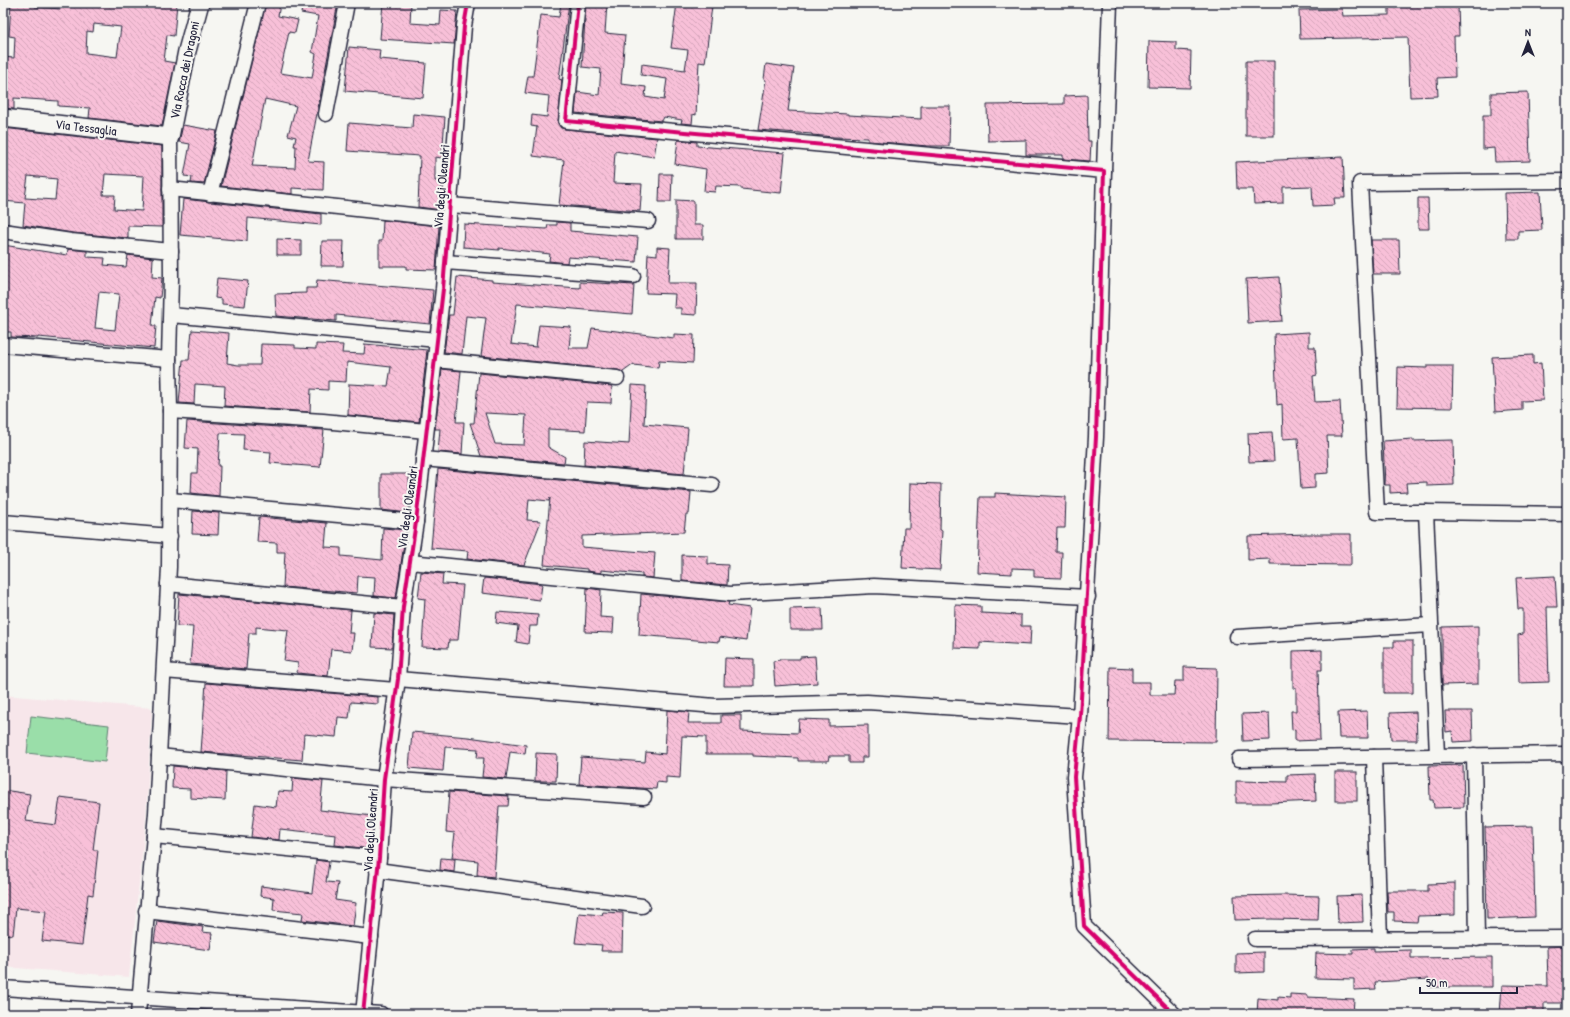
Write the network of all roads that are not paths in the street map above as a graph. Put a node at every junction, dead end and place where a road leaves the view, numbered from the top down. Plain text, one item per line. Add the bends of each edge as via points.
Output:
1 (200, 3) edge
2 (258, 3) edge
3 (347, 3) edge
4 (468, 3) edge
5 (578, 3) edge
6 (1110, 3) edge
7 (326, 114) dead end
8 (3, 118) edge
9 (170, 137) junction
10 (1104, 171) junction
11 (1567, 181) edge
12 (170, 189) junction
13 (210, 194) junction
14 (450, 205) junction
15 (448, 219) junction
16 (648, 221) dead end
17 (3, 231) edge
18 (171, 252) junction
19 (445, 262) junction
20 (633, 276) dead end
21 (171, 315) junction
22 (438, 340) junction
23 (3, 345) edge
24 (169, 359) junction
25 (435, 360) junction
26 (617, 378) dead end
27 (170, 411) junction
28 (426, 432) junction
29 (423, 459) junction
30 (712, 485) dead end
31 (170, 500) junction
32 (1426, 512) junction
33 (1567, 514) edge
34 (3, 522) edge
35 (416, 522) junction
36 (170, 536) junction
37 (410, 562) junction
38 (168, 584) junction
39 (1088, 597) junction
40 (403, 607) junction
41 (1431, 625) junction
42 (1237, 637) dead end
43 (164, 671) junction
44 (397, 684) junction
45 (1080, 716) junction
46 (1567, 754) edge
47 (1474, 755) junction
48 (159, 756) junction
49 (1374, 756) junction
50 (1437, 756) junction
51 (1239, 759) dead end
52 (384, 779) junction
53 (644, 797) dead end
54 (154, 836) junction
55 (378, 864) junction
56 (642, 906) dead end
57 (146, 911) junction
58 (371, 937) junction
59 (1567, 938) edge
60 (1255, 939) dead end
61 (1380, 939) junction
62 (1477, 939) junction
63 (3, 988) edge
64 (140, 997) junction
65 (364, 1013) edge
66 (138, 1014) edge
67 (381, 1014) edge
68 (1174, 1014) edge

1 - 9 street, Via Rocca dei Dragoni via 187,51
2 - 13 street
3 - 7 street
4 - 14 street, Via degli Oleandri
5 - 10 street via 566,121
6 - 10 street
8 - 9 street, Via Tessaglia
9 - 12 street
10 - 39 street
11 - 32 street via 1360,183 1377,512
12 - 13 street
12 - 18 street
13 - 15 street
14 - 15 street, Via degli Oleandri
14 - 16 street
15 - 19 street, Via degli Oleandri
17 - 18 street
18 - 21 street
19 - 20 street
19 - 22 street, Via degli Oleandri
21 - 22 street
21 - 24 street
22 - 25 street, Via degli Oleandri
23 - 24 street
24 - 27 street
25 - 26 street
25 - 28 street, Via degli Oleandri
27 - 28 street via 323,420
27 - 31 street
28 - 29 street, Via degli Oleandri
29 - 30 street
29 - 35 street, Via degli Oleandri
31 - 35 street
31 - 36 street
32 - 33 street
32 - 41 street
34 - 36 street
35 - 37 street, Via degli Oleandri
36 - 38 street
37 - 39 street via 730,594 874,586
37 - 40 street, Via degli Oleandri
38 - 40 street
38 - 43 street
39 - 45 street
40 - 44 street, Via degli Oleandri
41 - 42 street
41 - 50 street
43 - 44 street
43 - 48 street
44 - 45 street via 715,706 867,702
44 - 52 street, Via degli Oleandri
45 - 68 street via 1074,777 1084,926
46 - 47 street
47 - 50 street
47 - 62 street
48 - 52 street
48 - 54 street
49 - 50 street
49 - 51 street
49 - 61 street
52 - 53 street
52 - 55 street, Via degli Oleandri
54 - 55 street
54 - 57 street
55 - 56 street
55 - 58 street, Via degli Oleandri
57 - 58 street
57 - 64 street
58 - 65 street, Via degli Oleandri
59 - 62 street
60 - 61 street
61 - 62 street
63 - 64 street
64 - 65 street
64 - 66 street
65 - 67 street

